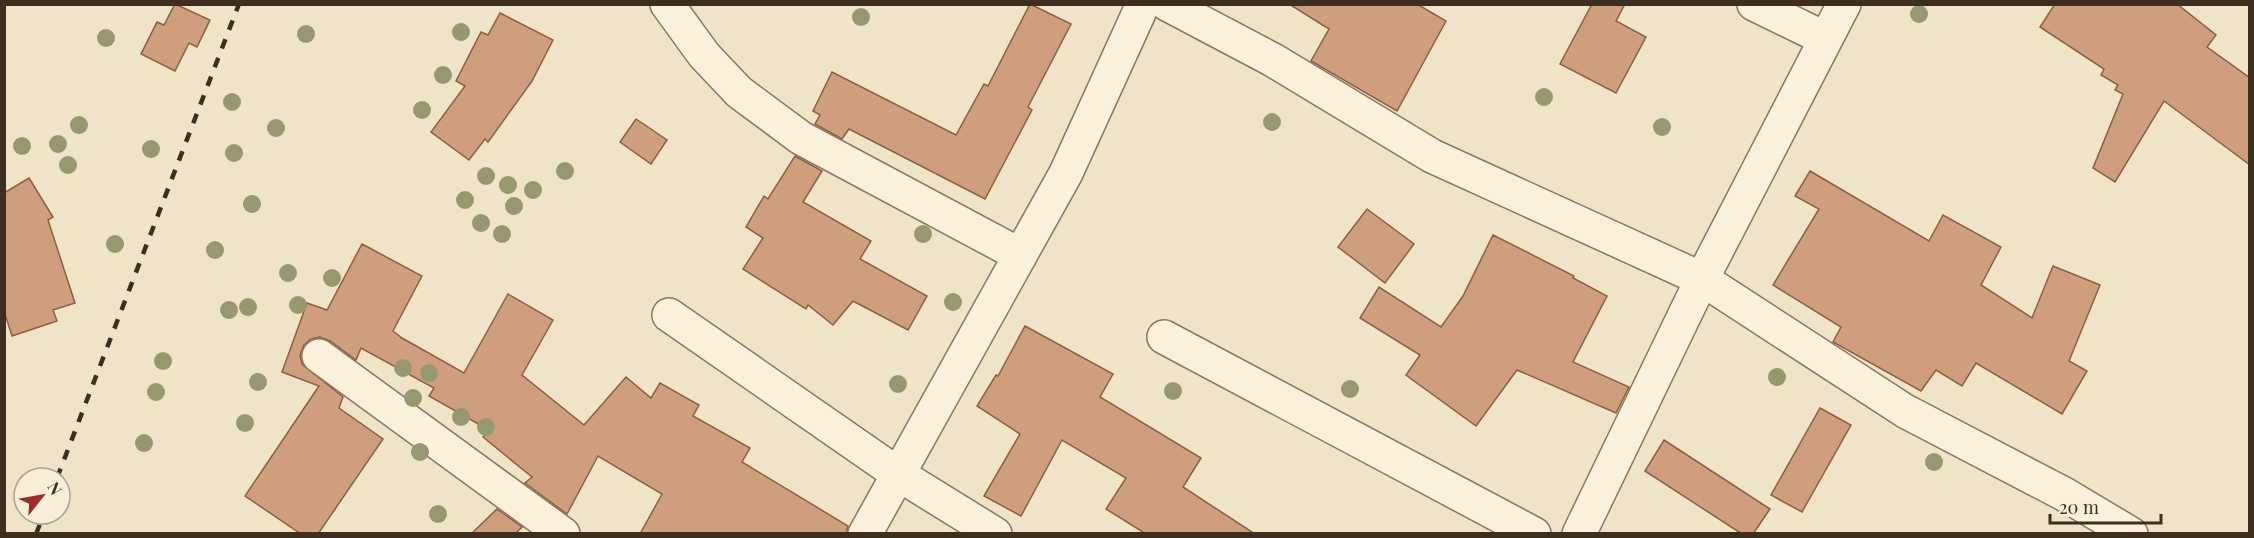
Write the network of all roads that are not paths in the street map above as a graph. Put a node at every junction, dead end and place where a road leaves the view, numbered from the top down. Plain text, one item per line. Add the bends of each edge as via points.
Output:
1 (667, 4) edge
2 (1143, 4) edge
3 (1167, 4) edge
4 (1754, 4) edge
5 (1844, 4) edge
6 (1824, 38) junction
7 (1020, 255) junction
8 (1702, 279) junction
9 (669, 315) dead end
10 (1164, 337) dead end
11 (319, 356) dead end
12 (898, 474) junction
13 (563, 534) edge
14 (864, 534) edge
15 (995, 534) edge
16 (1534, 534) edge
17 (1579, 534) edge
18 (2131, 534) edge

1 - 7 street via 704,55 739,92 801,138
2 - 7 street via 1066,173
3 - 8 street via 1273,60 1432,156
4 - 6 street
5 - 6 street
6 - 8 street
7 - 12 street
8 - 17 street
8 - 18 street via 1905,411 2064,494
9 - 12 street
10 - 16 street
11 - 13 street
12 - 14 street
12 - 15 street

